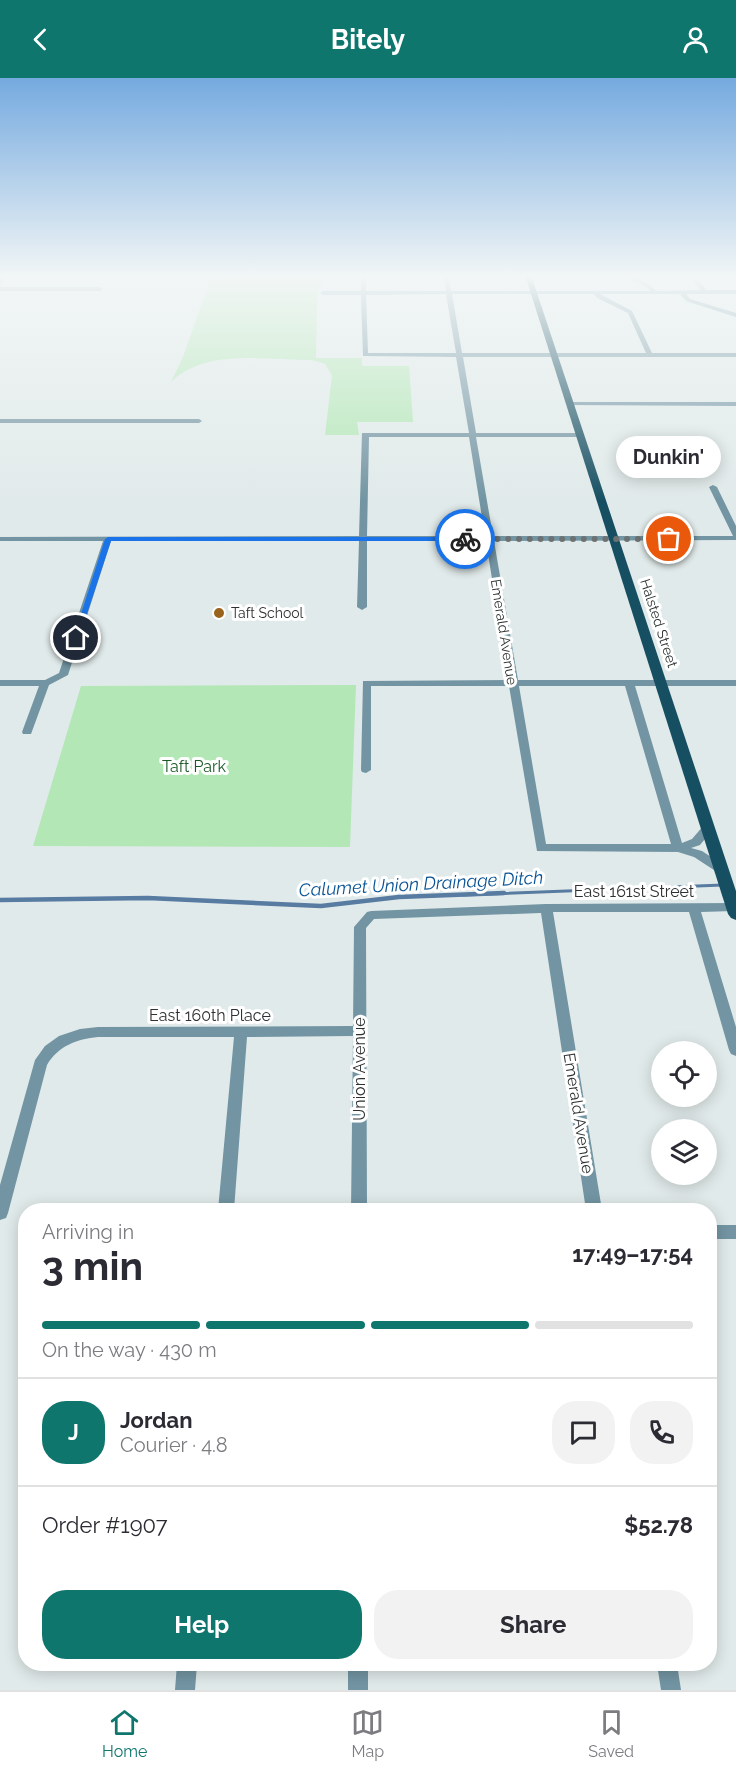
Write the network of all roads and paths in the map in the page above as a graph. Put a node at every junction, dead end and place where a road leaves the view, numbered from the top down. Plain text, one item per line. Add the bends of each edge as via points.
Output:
1 (365, 350) edge
2 (458, 350) edge
3 (552, 350) edge
4 (648, 350) edge
5 (459, 355) junction
6 (554, 355) junction
7 (650, 355) junction
8 (736, 355) edge
9 (571, 404) junction
10 (736, 404) edge
11 (200, 421) dead end
12 (0, 422) edge
13 (472, 435) junction
14 (580, 435) junction
15 (713, 487) dead end
16 (736, 536) edge
17 (0, 539) edge
18 (108, 539) junction
19 (363, 539) junction
20 (489, 539) junction
21 (615, 539) junction
22 (362, 607) dead end
23 (736, 682) edge
24 (0, 683) edge
25 (45, 683) junction
26 (512, 683) junction
27 (629, 683) junction
28 (661, 683) junction
29 (27, 732) dead end
30 (366, 770) dead end
31 (708, 828) junction
32 (678, 848) junction
33 (721, 869) junction
34 (546, 908) junction
35 (694, 908) junction
36 (735, 910) edge
37 (360, 927) joint
38 (241, 1031) junction
39 (359, 1031) junction
40 (736, 1050) edge
41 (227, 1203) edge
42 (359, 1203) edge
43 (593, 1203) edge
44 (0, 1213) edge
45 (717, 1232) edge
46 (736, 1232) edge
47 (187, 1671) edge
48 (358, 1671) edge
49 (668, 1671) edge
50 (185, 1690) edge
51 (358, 1690) edge
52 (671, 1690) edge

1 - 5 street via 365,355
2 - 5 street, Emerald Avenue
3 - 6 main road, Halsted Street
4 - 7 street
5 - 6 street
5 - 13 street, Emerald Avenue
6 - 7 street
6 - 9 main road, Halsted Street
7 - 8 street
9 - 10 street
9 - 14 main road, Halsted Street
11 - 12 street
13 - 14 street
13 - 19 street via 365,435
13 - 20 street, Emerald Avenue
14 - 21 main road, Halsted Street
15 - 16 street
16 - 21 street
17 - 18 street
18 - 19 street
18 - 25 street via 63,675
19 - 20 street
19 - 22 street
20 - 21 street
20 - 26 street, Emerald Avenue
21 - 28 main road, Halsted Street
23 - 28 street
24 - 25 street
25 - 29 street
26 - 27 street
26 - 30 street via 366,683
26 - 32 street, Emerald Avenue via 541,848
27 - 28 street
27 - 32 street
28 - 31 main road, Halsted Street
31 - 32 street via 696,842
31 - 33 main road, Halsted Street
32 - 33 street via 704,857
33 - 36 main road, Halsted Street
34 - 35 street, East 161st Street
34 - 37 street, East 161st Street via 371,915
34 - 43 street, Emerald Avenue
35 - 36 street, East 161st Street
35 - 40 street
37 - 39 street, Union Avenue
38 - 39 street, East 160th Place
38 - 41 street
38 - 44 street, East 160th Place via 98,1032 77,1035 47,1052 40,1064
39 - 42 street, Union Avenue
45 - 46 street
47 - 50 street
48 - 51 street
49 - 52 street

